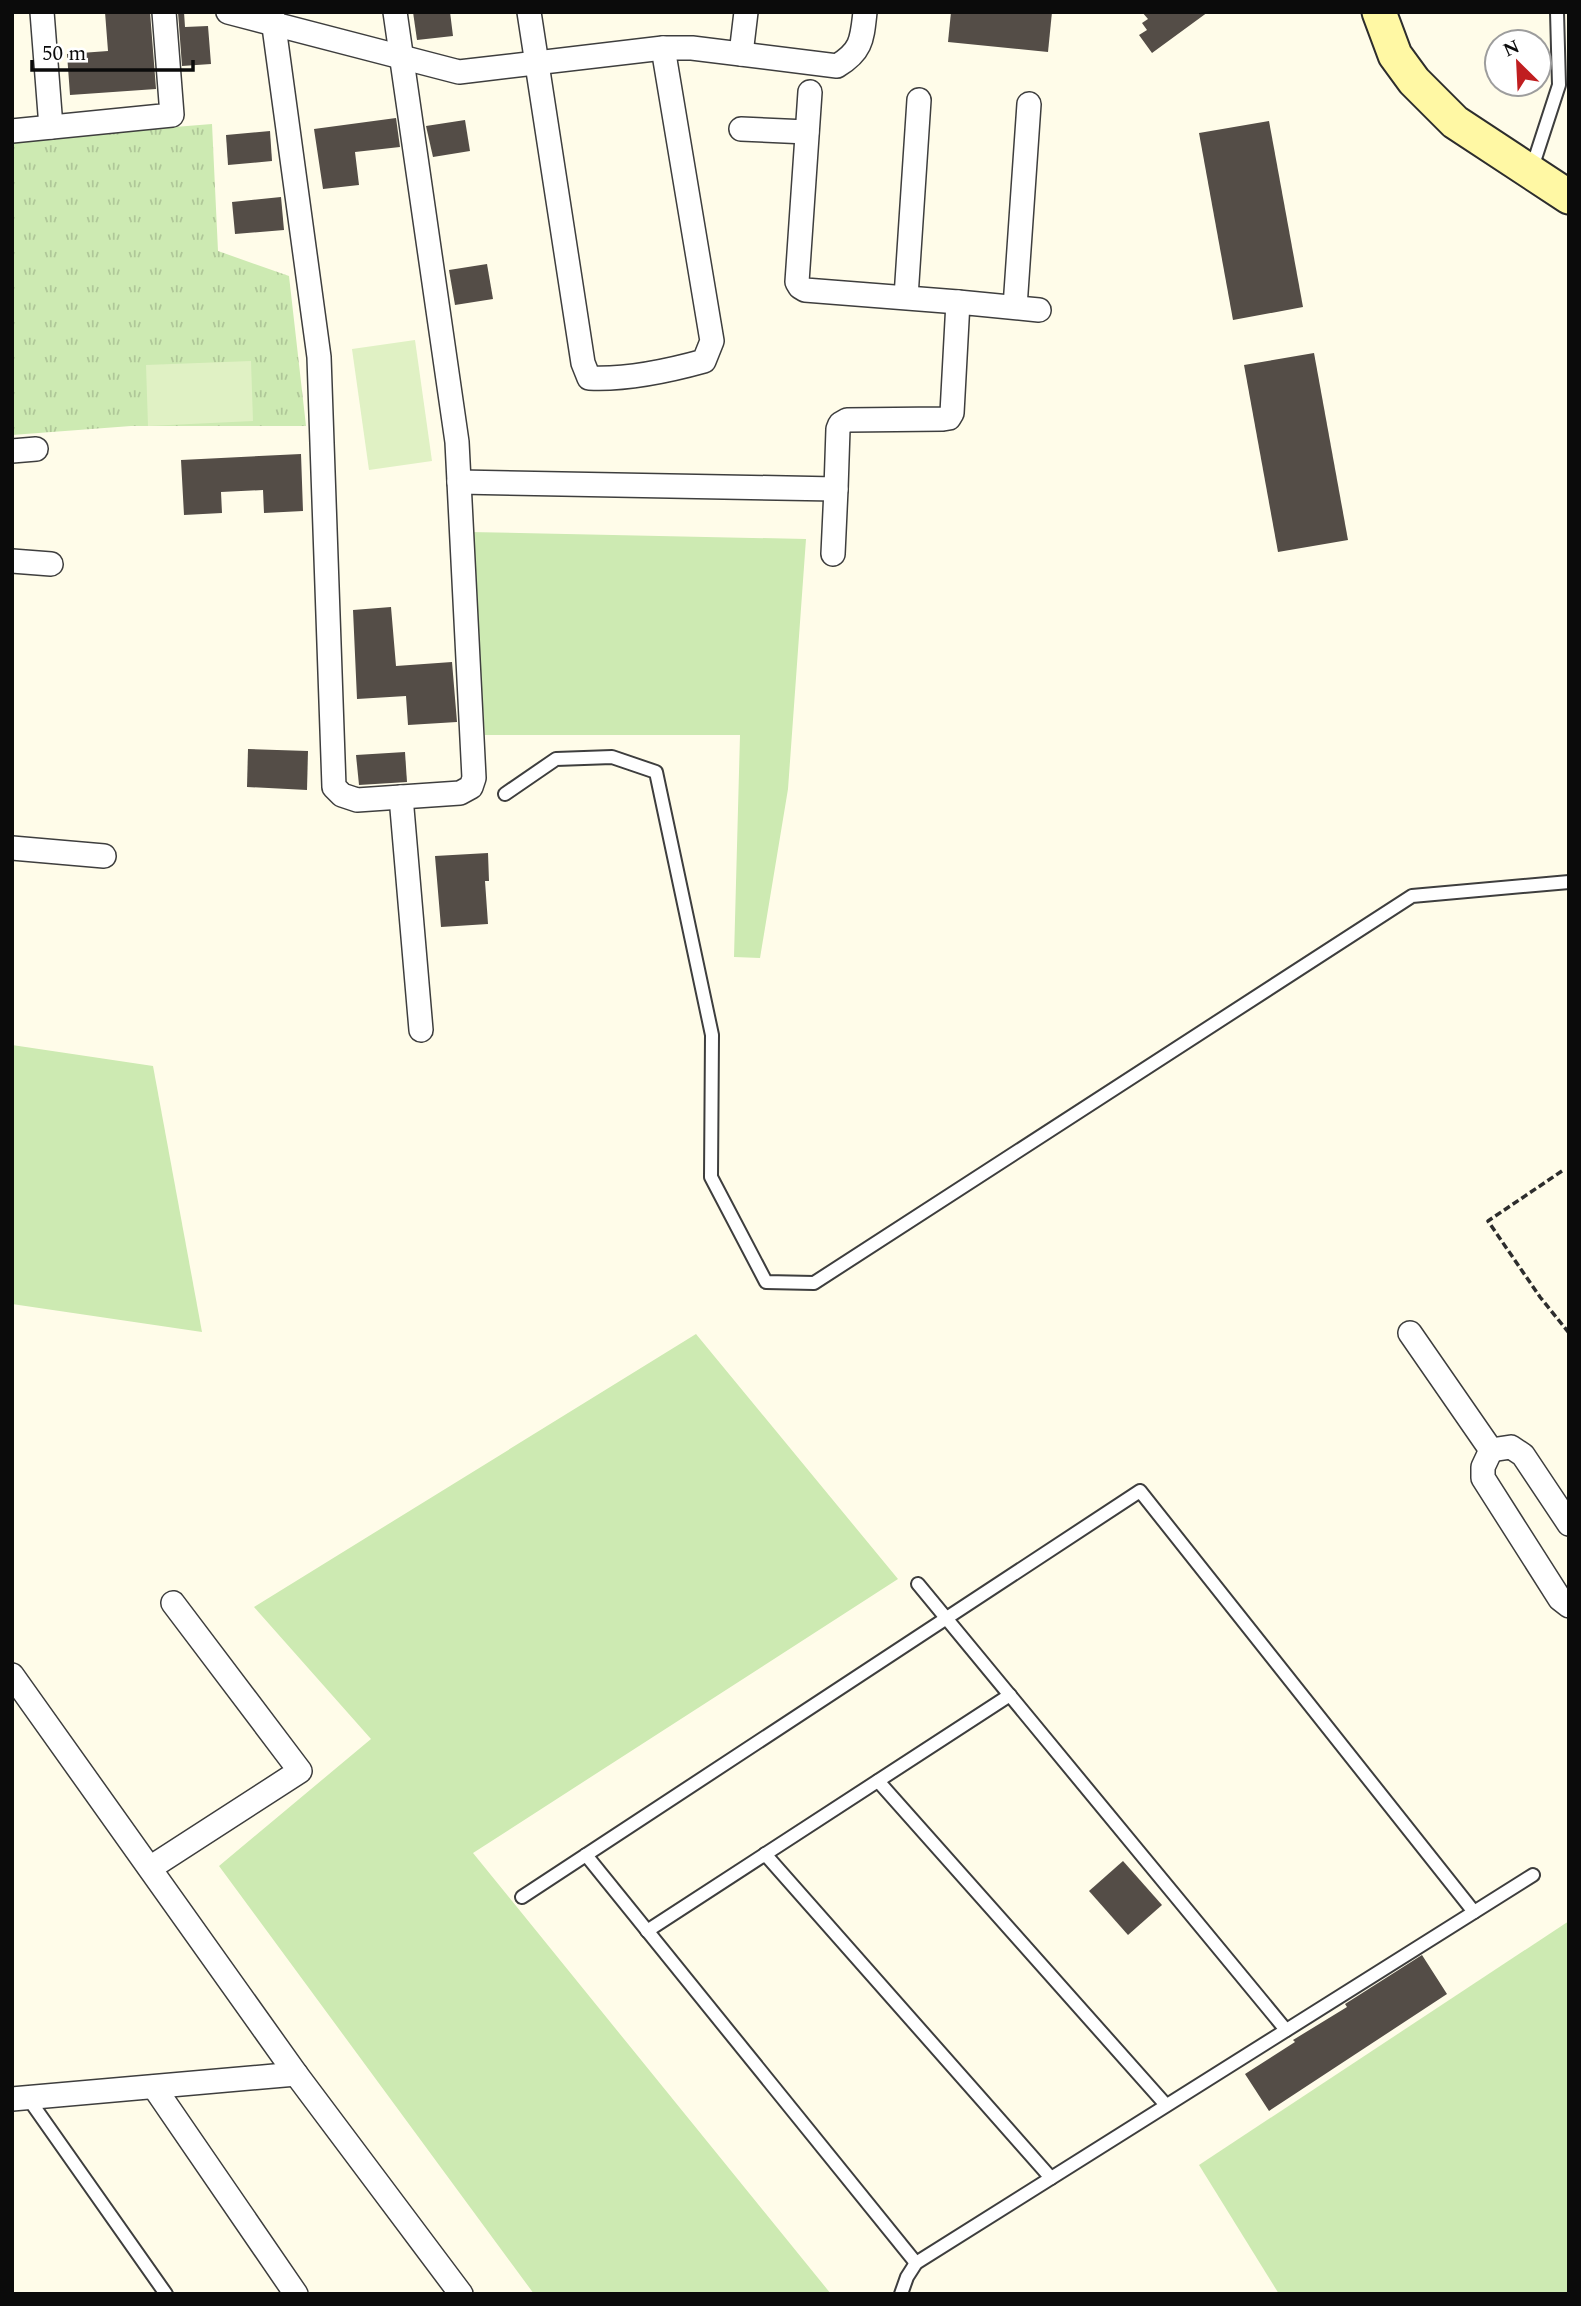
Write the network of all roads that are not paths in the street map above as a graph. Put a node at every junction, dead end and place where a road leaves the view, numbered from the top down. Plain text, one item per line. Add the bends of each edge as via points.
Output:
1 (42, 12) edge
2 (164, 12) edge
3 (228, 12) edge
4 (395, 12) edge
5 (529, 12) edge
6 (746, 12) edge
7 (865, 12) edge
8 (1379, 12) edge
9 (1557, 12) edge
10 (273, 18) edge
11 (663, 48) junction
12 (741, 54) junction
13 (402, 57) junction
14 (536, 63) junction
15 (810, 92) dead end
16 (919, 100) dead end
17 (1029, 104) dead end
18 (51, 127) junction
19 (741, 129) dead end
20 (12, 131) edge
21 (807, 132) junction
22 (1530, 172) junction
23 (1569, 197) edge
24 (906, 297) junction
25 (958, 302) junction
26 (1015, 307) junction
27 (1039, 310) dead end
28 (36, 449) dead end
29 (12, 451) edge
30 (459, 482) junction
31 (836, 489) junction
32 (833, 554) dead end
33 (12, 561) edge
34 (51, 564) dead end
35 (505, 794) dead end
36 (401, 797) junction
37 (12, 848) edge
38 (104, 856) dead end
39 (1569, 882) edge
40 (421, 1030) dead end
41 (1410, 1333) dead end
42 (1491, 1450) junction
43 (1569, 1524) edge
44 (918, 1584) dead end
45 (173, 1603) dead end
46 (1569, 1606) edge
47 (946, 1618) junction
48 (12, 1675) edge
49 (1010, 1695) junction
50 (878, 1781) junction
51 (765, 1854) junction
52 (586, 1855) junction
53 (150, 1868) junction
54 (1533, 1875) dead end
55 (522, 1897) dead end
56 (1474, 1912) junction
57 (647, 1931) junction
58 (1286, 2030) junction
59 (296, 2074) junction
60 (154, 2087) junction
61 (20, 2099) edge
62 (1166, 2105) junction
63 (1051, 2178) junction
64 (916, 2263) junction
65 (166, 2294) edge
66 (296, 2294) edge
67 (461, 2294) edge
68 (901, 2294) edge

1 - 18 street
2 - 18 street via 172,115
3 - 10 street
4 - 13 street
5 - 14 street
6 - 12 street
7 - 12 street via 862,40 852,57 837,66
8 - 22 main road via 1395,55 1414,81 1455,122
9 - 22 lane via 1559,85
10 - 13 street
10 - 36 street via 319,357 334,787 357,800
11 - 12 street
11 - 14 street
11 - 14 street via 712,341 704,361 608,379 589,377 583,363
13 - 14 street via 459,72
13 - 30 street
15 - 21 street
16 - 24 street
17 - 26 street
18 - 20 street
19 - 21 street
21 - 24 street via 800,287
22 - 23 main road
24 - 25 street
25 - 26 street
25 - 31 street via 949,418 847,420 840,424
26 - 27 street
28 - 29 street
30 - 31 street
30 - 36 street via 474,778 471,787 460,793
31 - 32 street
33 - 34 street
35 - 39 lane via 555,760 612,757 656,772 712,1035 712,1177 766,1282 814,1283 1412,895
36 - 40 street
37 - 38 street
41 - 42 street
42 - 43 street via 1511,1447 1523,1455
42 - 46 street via 1483,1478 1560,1599
44 - 47 lane
45 - 53 street via 300,1771
47 - 49 lane
47 - 52 lane
47 - 56 lane via 1140,1491
48 - 53 street
49 - 50 lane
49 - 58 lane
50 - 51 lane
50 - 62 lane
51 - 57 lane
51 - 63 lane
52 - 55 lane
52 - 57 lane
53 - 59 street
54 - 56 lane
56 - 58 lane
57 - 64 lane
58 - 62 lane
59 - 60 street
59 - 67 street
60 - 61 street
60 - 66 street
61 - 65 lane
62 - 63 lane
63 - 64 lane
64 - 68 lane

